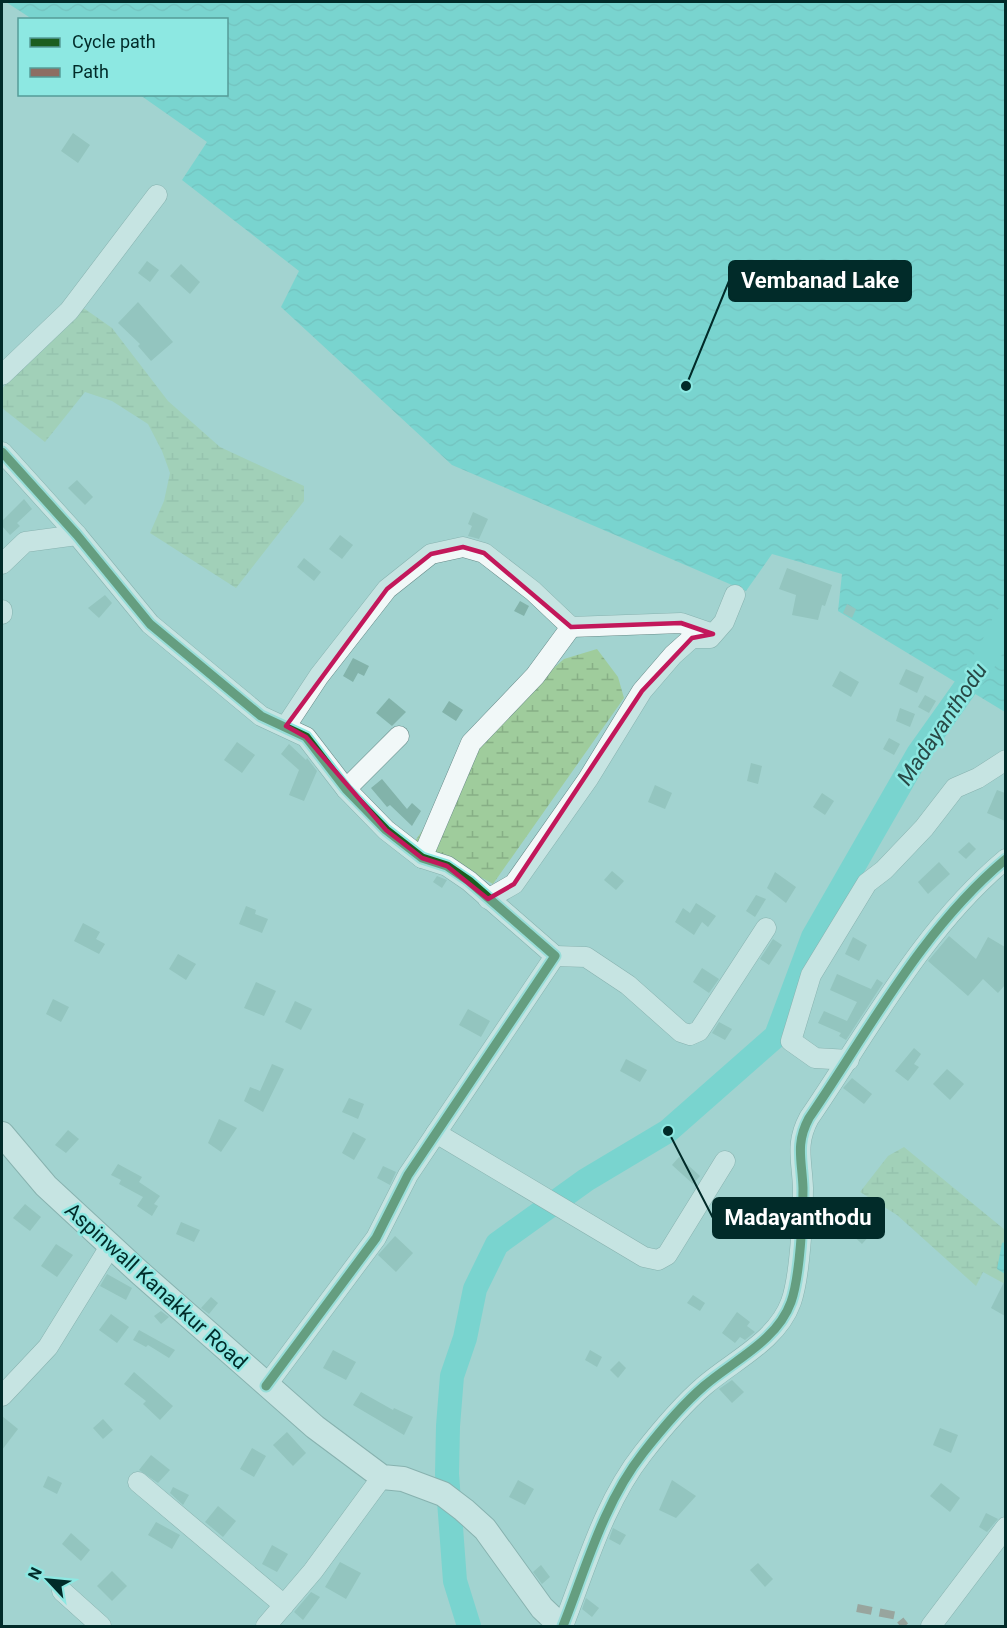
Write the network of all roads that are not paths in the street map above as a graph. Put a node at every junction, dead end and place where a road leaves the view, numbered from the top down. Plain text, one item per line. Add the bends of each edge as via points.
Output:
1 (157, 195) dead end
2 (2, 375) edge
3 (2, 452) edge
4 (77, 535) junction
5 (2, 564) edge
6 (735, 595) dead end
7 (572, 627) junction
8 (713, 634) junction
9 (285, 726) junction
10 (399, 736) dead end
11 (1005, 760) edge
12 (346, 789) junction
13 (422, 858) junction
14 (1005, 859) edge
15 (488, 899) junction
16 (766, 928) dead end
17 (555, 956) junction
18 (849, 1060) junction
19 (436, 1133) junction
20 (2, 1134) edge
21 (725, 1161) dead end
22 (111, 1245) junction
23 (266, 1386) junction
24 (2, 1396) edge
25 (382, 1476) junction
26 (138, 1482) dead end
27 (1005, 1527) edge
28 (62, 1591) dead end
29 (284, 1605) junction
30 (101, 1626) edge
31 (266, 1626) edge
32 (562, 1626) edge
33 (931, 1626) edge

1 - 2 street via 69,311
3 - 4 street
4 - 5 street via 25,542
4 - 9 street via 150,624 261,716
6 - 8 street via 724,622
7 - 8 street via 681,623
7 - 9 street via 484,553 463,547 431,554 387,589
7 - 13 street via 535,675 471,743
8 - 15 street via 710,638 692,638 642,691 588,779 514,884
9 - 12 street via 306,737
10 - 12 street
11 - 18 street via 955,788 924,828 867,883 812,975 791,1041 815,1058
12 - 13 street via 386,830
13 - 15 street via 447,866
14 - 18 street via 979,882 918,952
15 - 17 street
16 - 17 street via 699,1031 690,1035 586,957
17 - 19 street
18 - 32 street via 801,1134 803,1203 792,1300 766,1339 702,1387 642,1454 615,1496 594,1541
19 - 21 street via 644,1257 658,1260 667,1255
19 - 23 street via 408,1175 376,1238
20 - 22 main road, Aspinwall Kanakkur Road via 46,1186
22 - 23 main road, Aspinwall Kanakkur Road
22 - 24 street via 48,1347
23 - 25 main road, Aspinwall Kanakkur Road
25 - 29 street
25 - 32 main road, Aspinwall Kanakkur Road via 403,1479 443,1494 464,1510 485,1529 542,1608
26 - 29 street
27 - 33 street
28 - 30 street
29 - 31 street

